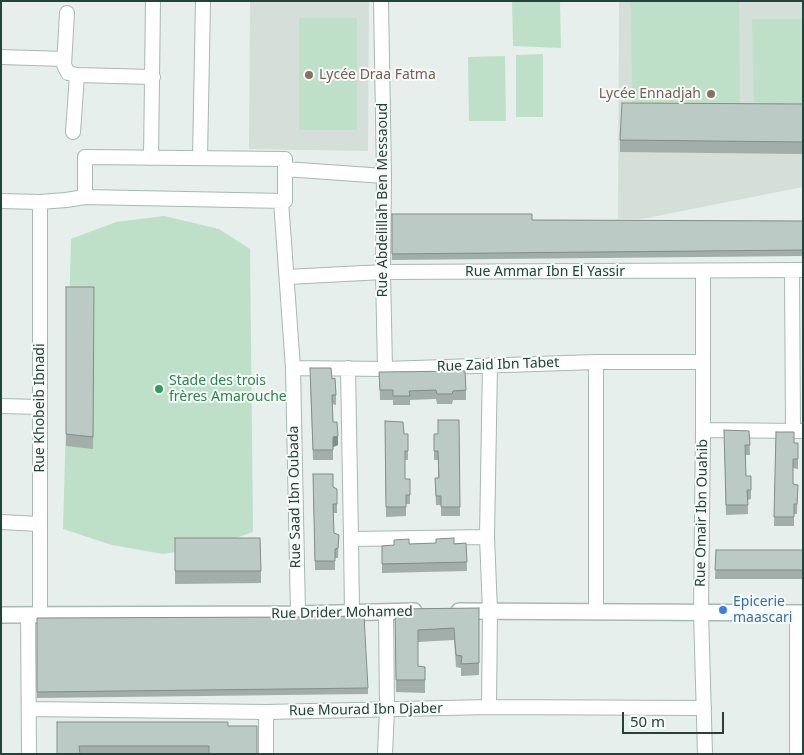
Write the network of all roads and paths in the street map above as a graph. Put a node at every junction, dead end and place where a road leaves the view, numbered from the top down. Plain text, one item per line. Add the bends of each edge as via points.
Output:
1 (154, 1) edge
2 (203, 1) edge
3 (381, 1) edge
4 (67, 13) dead end
5 (1, 57) edge
6 (64, 59) junction
7 (77, 75) junction
8 (153, 77) junction
9 (73, 132) dead end
10 (151, 158) junction
11 (200, 158) junction
12 (285, 169) junction
13 (384, 176) junction
14 (85, 196) junction
15 (281, 200) junction
16 (1, 201) edge
17 (40, 202) junction
18 (798, 270) edge
19 (383, 272) junction
20 (703, 272) junction
21 (286, 277) junction
22 (596, 362) junction
23 (703, 362) junction
24 (490, 365) junction
25 (293, 368) junction
26 (348, 368) junction
27 (384, 369) junction
28 (1, 406) edge
29 (40, 407) junction
30 (703, 430) junction
31 (798, 431) edge
32 (1, 522) edge
33 (40, 524) junction
34 (487, 537) junction
35 (351, 539) junction
36 (424, 611) edge
37 (443, 611) edge
38 (490, 611) junction
39 (386, 612) junction
40 (596, 612) junction
41 (701, 612) junction
42 (352, 613) junction
43 (800, 613) edge
44 (298, 614) junction
45 (1, 615) edge
46 (34, 615) junction
47 (490, 707) junction
48 (704, 708) junction
49 (29, 709) junction
50 (386, 709) junction
51 (266, 712) junction
52 (29, 754) edge
53 (266, 754) edge
54 (385, 754) edge
55 (705, 754) edge
56 (797, 754) edge

1 - 8 street
2 - 11 street
3 - 13 street, Rue Abdelillah Ben Messaoud
4 - 6 street
5 - 6 street
6 - 7 street via 68,73
7 - 8 street
7 - 9 street
8 - 10 street
10 - 11 street
10 - 14 street via 85,157
11 - 12 street via 284,159
12 - 13 street
12 - 15 street, Rue Saad Ibn Oubada via 285,200
13 - 19 street, Rue Abdelillah Ben Messaoud
14 - 15 street
14 - 17 street
15 - 21 street, Rue Saad Ibn Oubada
16 - 17 street
17 - 29 street, Rue Khobeib Ibnadi
18 - 20 street, Rue Ammar Ibn El Yassir
18 - 31 street
19 - 20 street, Rue Ammar Ibn El Yassir
19 - 21 street, Rue Ammar Ibn El Yassir
19 - 27 street, Rue Abdelillah Ben Messaoud
20 - 23 street, Rue Omair Ibn Ouahib
21 - 25 street, Rue Saad Ibn Oubada
22 - 23 street, Rue Zaid Ibn Tabet
22 - 24 street, Rue Zaid Ibn Tabet
22 - 40 street
23 - 30 street, Rue Omair Ibn Ouahib
24 - 27 street, Rue Zaid Ibn Tabet
24 - 34 street
25 - 26 street, Rue Zaid Ibn Tabet
25 - 44 street, Rue Saad Ibn Oubada
26 - 27 street, Rue Zaid Ibn Tabet
26 - 35 street
28 - 29 street
29 - 33 street, Rue Khobeib Ibnadi
30 - 31 street
30 - 41 street, Rue Omair Ibn Ouahib via 706,550
32 - 33 street
33 - 46 street, Rue Khobeib Ibnadi
34 - 35 street
34 - 38 street
35 - 42 street
36 - 39 street, Rue Drider Mohamed
37 - 38 street
38 - 40 street
38 - 47 street
39 - 42 street, Rue Drider Mohamed
39 - 50 street
40 - 41 street
41 - 43 street
41 - 48 street, Rue Omair Ibn Ouahib
42 - 44 street, Rue Drider Mohamed
43 - 56 street
44 - 46 street, Rue Drider Mohamed
45 - 46 street, Rue Drider Mohamed
46 - 49 street, Rue Khobeib Ibnadi
47 - 48 street, Rue Mourad Ibn Djaber
47 - 50 street, Rue Mourad Ibn Djaber
48 - 55 street, Rue Omair Ibn Ouahib
49 - 51 street, Rue Mourad Ibn Djaber
49 - 52 street, Rue Khobeib Ibnadi
50 - 51 street, Rue Mourad Ibn Djaber
50 - 54 street
51 - 53 street

